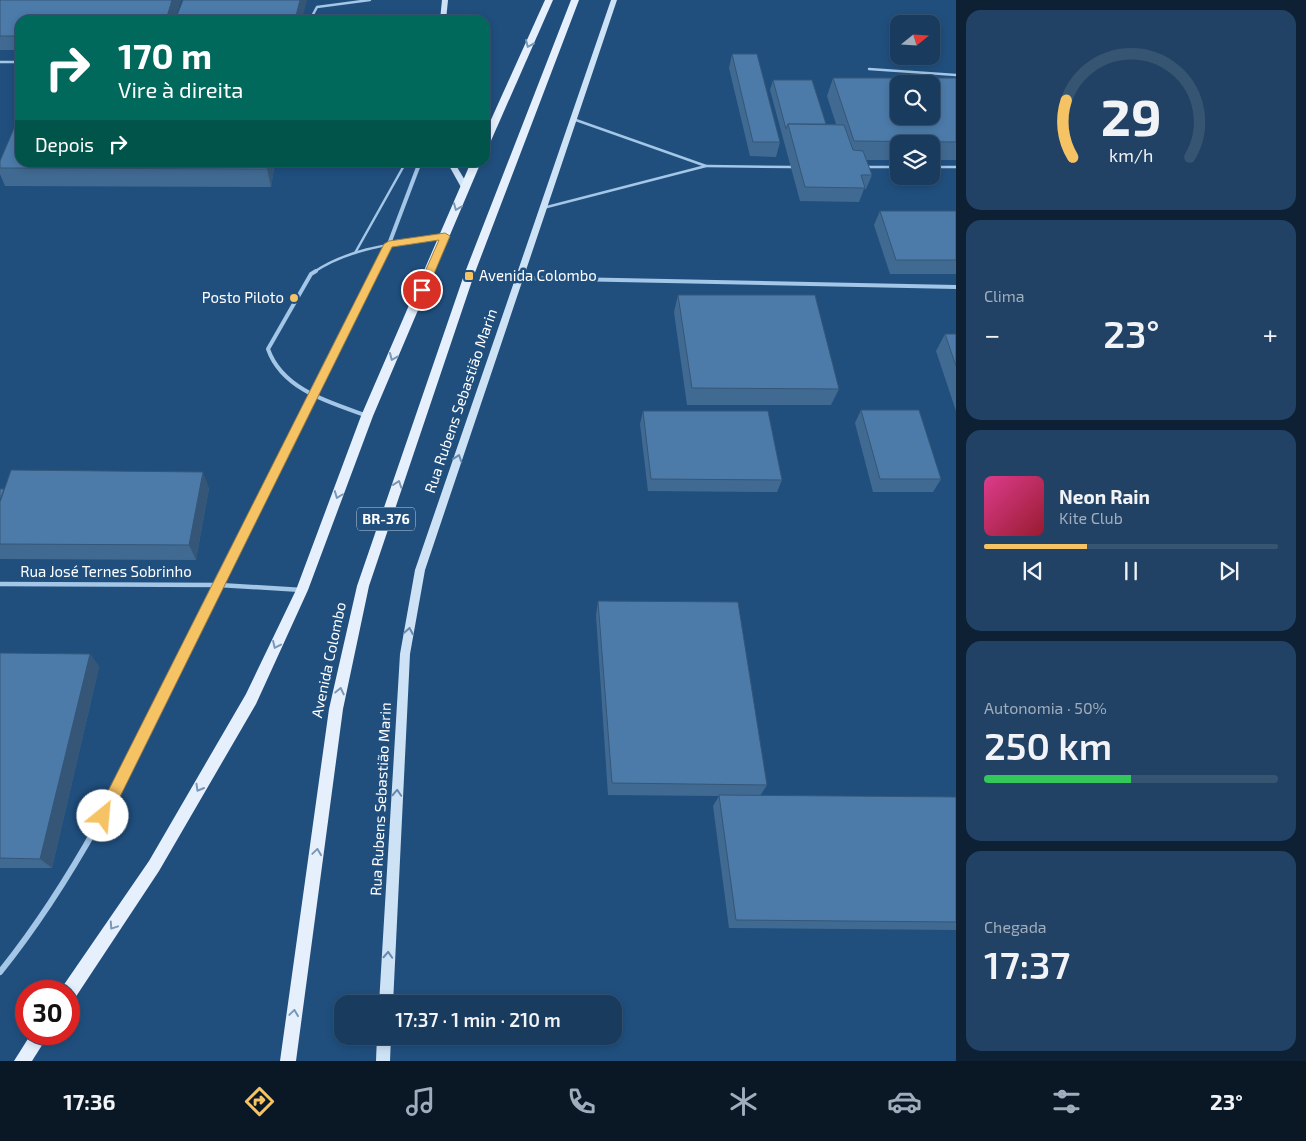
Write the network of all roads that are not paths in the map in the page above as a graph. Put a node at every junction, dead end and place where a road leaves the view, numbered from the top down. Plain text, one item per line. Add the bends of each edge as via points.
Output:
1 (370, 0) edge
2 (445, 0) edge
3 (549, 0) edge
4 (575, 0) edge
5 (614, 0) edge
6 (313, 15) edge
7 (444, 15) edge
8 (0, 62) edge
9 (15, 62) edge
10 (869, 69) dead end
11 (956, 75) edge
12 (574, 119) junction
13 (490, 132) edge
14 (706, 166) junction
15 (956, 166) edge
16 (403, 167) edge
17 (418, 167) edge
18 (453, 167) edge
19 (474, 167) edge
20 (791, 167) dead end
21 (859, 167) edge
22 (890, 167) edge
23 (940, 167) edge
24 (465, 187) junction
25 (543, 208) junction
26 (445, 236) junction
27 (389, 244) junction
28 (355, 253) junction
29 (520, 278) junction
30 (956, 287) edge
31 (314, 396) junction
32 (367, 416) junction
33 (0, 584) edge
34 (219, 585) junction
35 (302, 590) junction
36 (0, 972) edge
37 (77, 980) edge
38 (386, 995) edge
39 (33, 1045) edge
40 (384, 1045) edge
41 (22, 1061) edge
42 (288, 1061) edge
43 (383, 1061) edge

1 - 6 lane via 317,7
2 - 7 street
3 -> 13 main road
42 -> 4 main road, Avenida Colombo / BR-376 via 336,709 363,586 468,275
5 - 12 street, Rua Rubens Sebastião Marin
8 - 9 lane
10 - 11 lane
12 - 14 lane
12 - 25 street, Rua Rubens Sebastião Marin
14 - 20 lane
14 - 25 lane
15 - 23 lane
16 - 28 lane
17 - 27 street
18 - 24 street
19 - 24 main road
21 - 22 lane
24 -> 26 main road
25 - 29 street, Rua Rubens Sebastião Marin
26 - 27 lane
26 -> 32 main road
27 - 28 lane
27 - 31 street
28 - 31 lane via 311,274 268,349 270,360 278,370
29 - 30 lane
38 -> 29 street, Rua Rubens Sebastião Marin via 405,654 420,570
31 - 32 lane
31 - 34 street
32 -> 35 main road
33 - 34 street, Rua José Ternes Sobrinho
34 - 35 street, Rua José Ternes Sobrinho
34 - 36 street via 76,865 23,944
35 -> 37 main road via 251,699 154,866
39 - 41 main road
40 - 43 street

